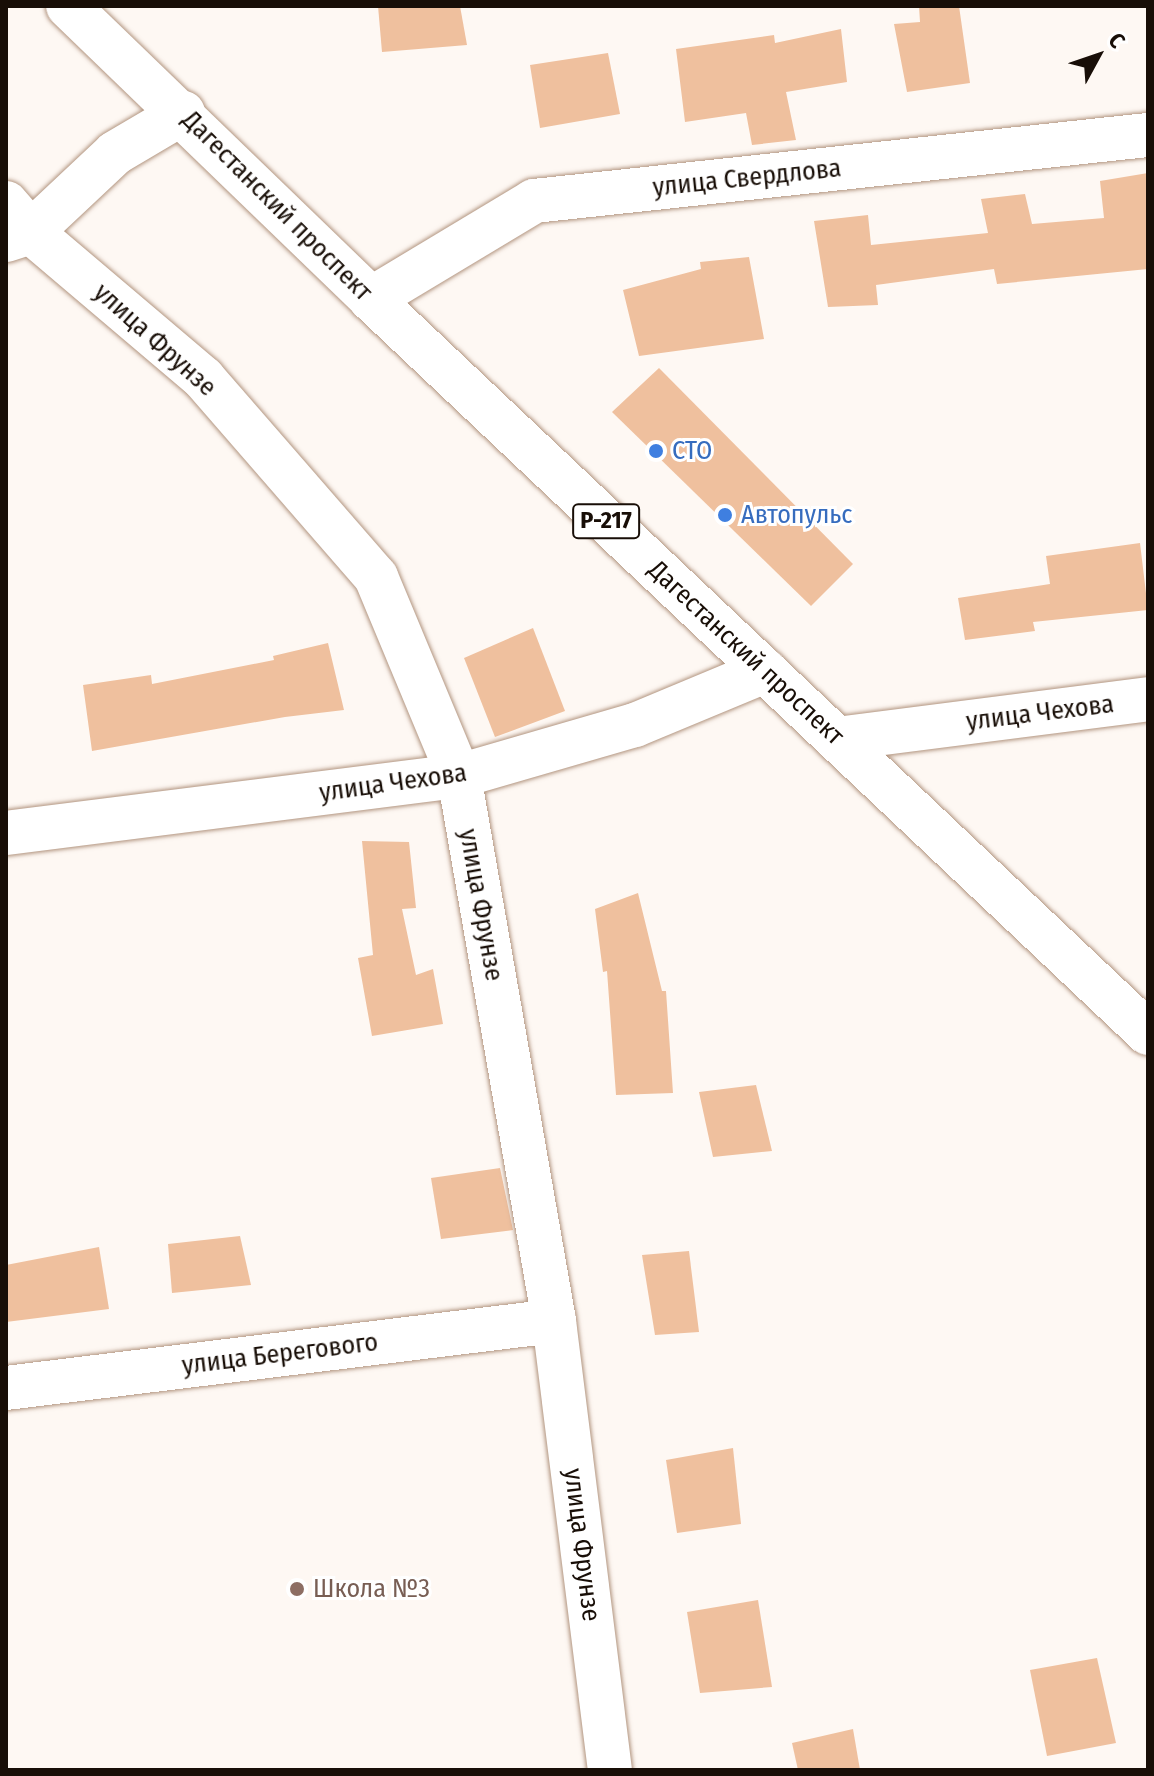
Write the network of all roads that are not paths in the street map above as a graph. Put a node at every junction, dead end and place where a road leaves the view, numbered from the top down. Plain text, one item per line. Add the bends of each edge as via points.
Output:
1 (68, 6) edge
2 (183, 113) junction
3 (1148, 135) edge
4 (14, 225) edge
5 (371, 299) junction
6 (765, 671) junction
7 (1148, 699) edge
8 (837, 739) junction
9 (459, 776) junction
10 (6, 833) edge
11 (1148, 1033) edge
12 (554, 1321) junction
13 (6, 1388) edge
14 (610, 1770) edge

1 - 2 main road, Дагестанский проспект / Р-217
2 - 4 main road via 115,153
2 - 5 main road, Дагестанский проспект / Р-217
3 - 5 main road, улица Свердлова via 534,201
4 - 9 main road, улица Фрунзе via 203,378 376,577
5 - 6 main road, Дагестанский проспект / Р-217
6 - 8 main road, Дагестанский проспект / Р-217
6 - 9 main road, улица Чехова via 635,725
7 - 8 main road, улица Чехова
8 - 11 main road, Дагестанский проспект / Р-217
9 - 10 main road, улица Чехова
9 - 12 main road, улица Фрунзе
12 - 13 main road, улица Берегового
12 - 14 main road, улица Фрунзе

